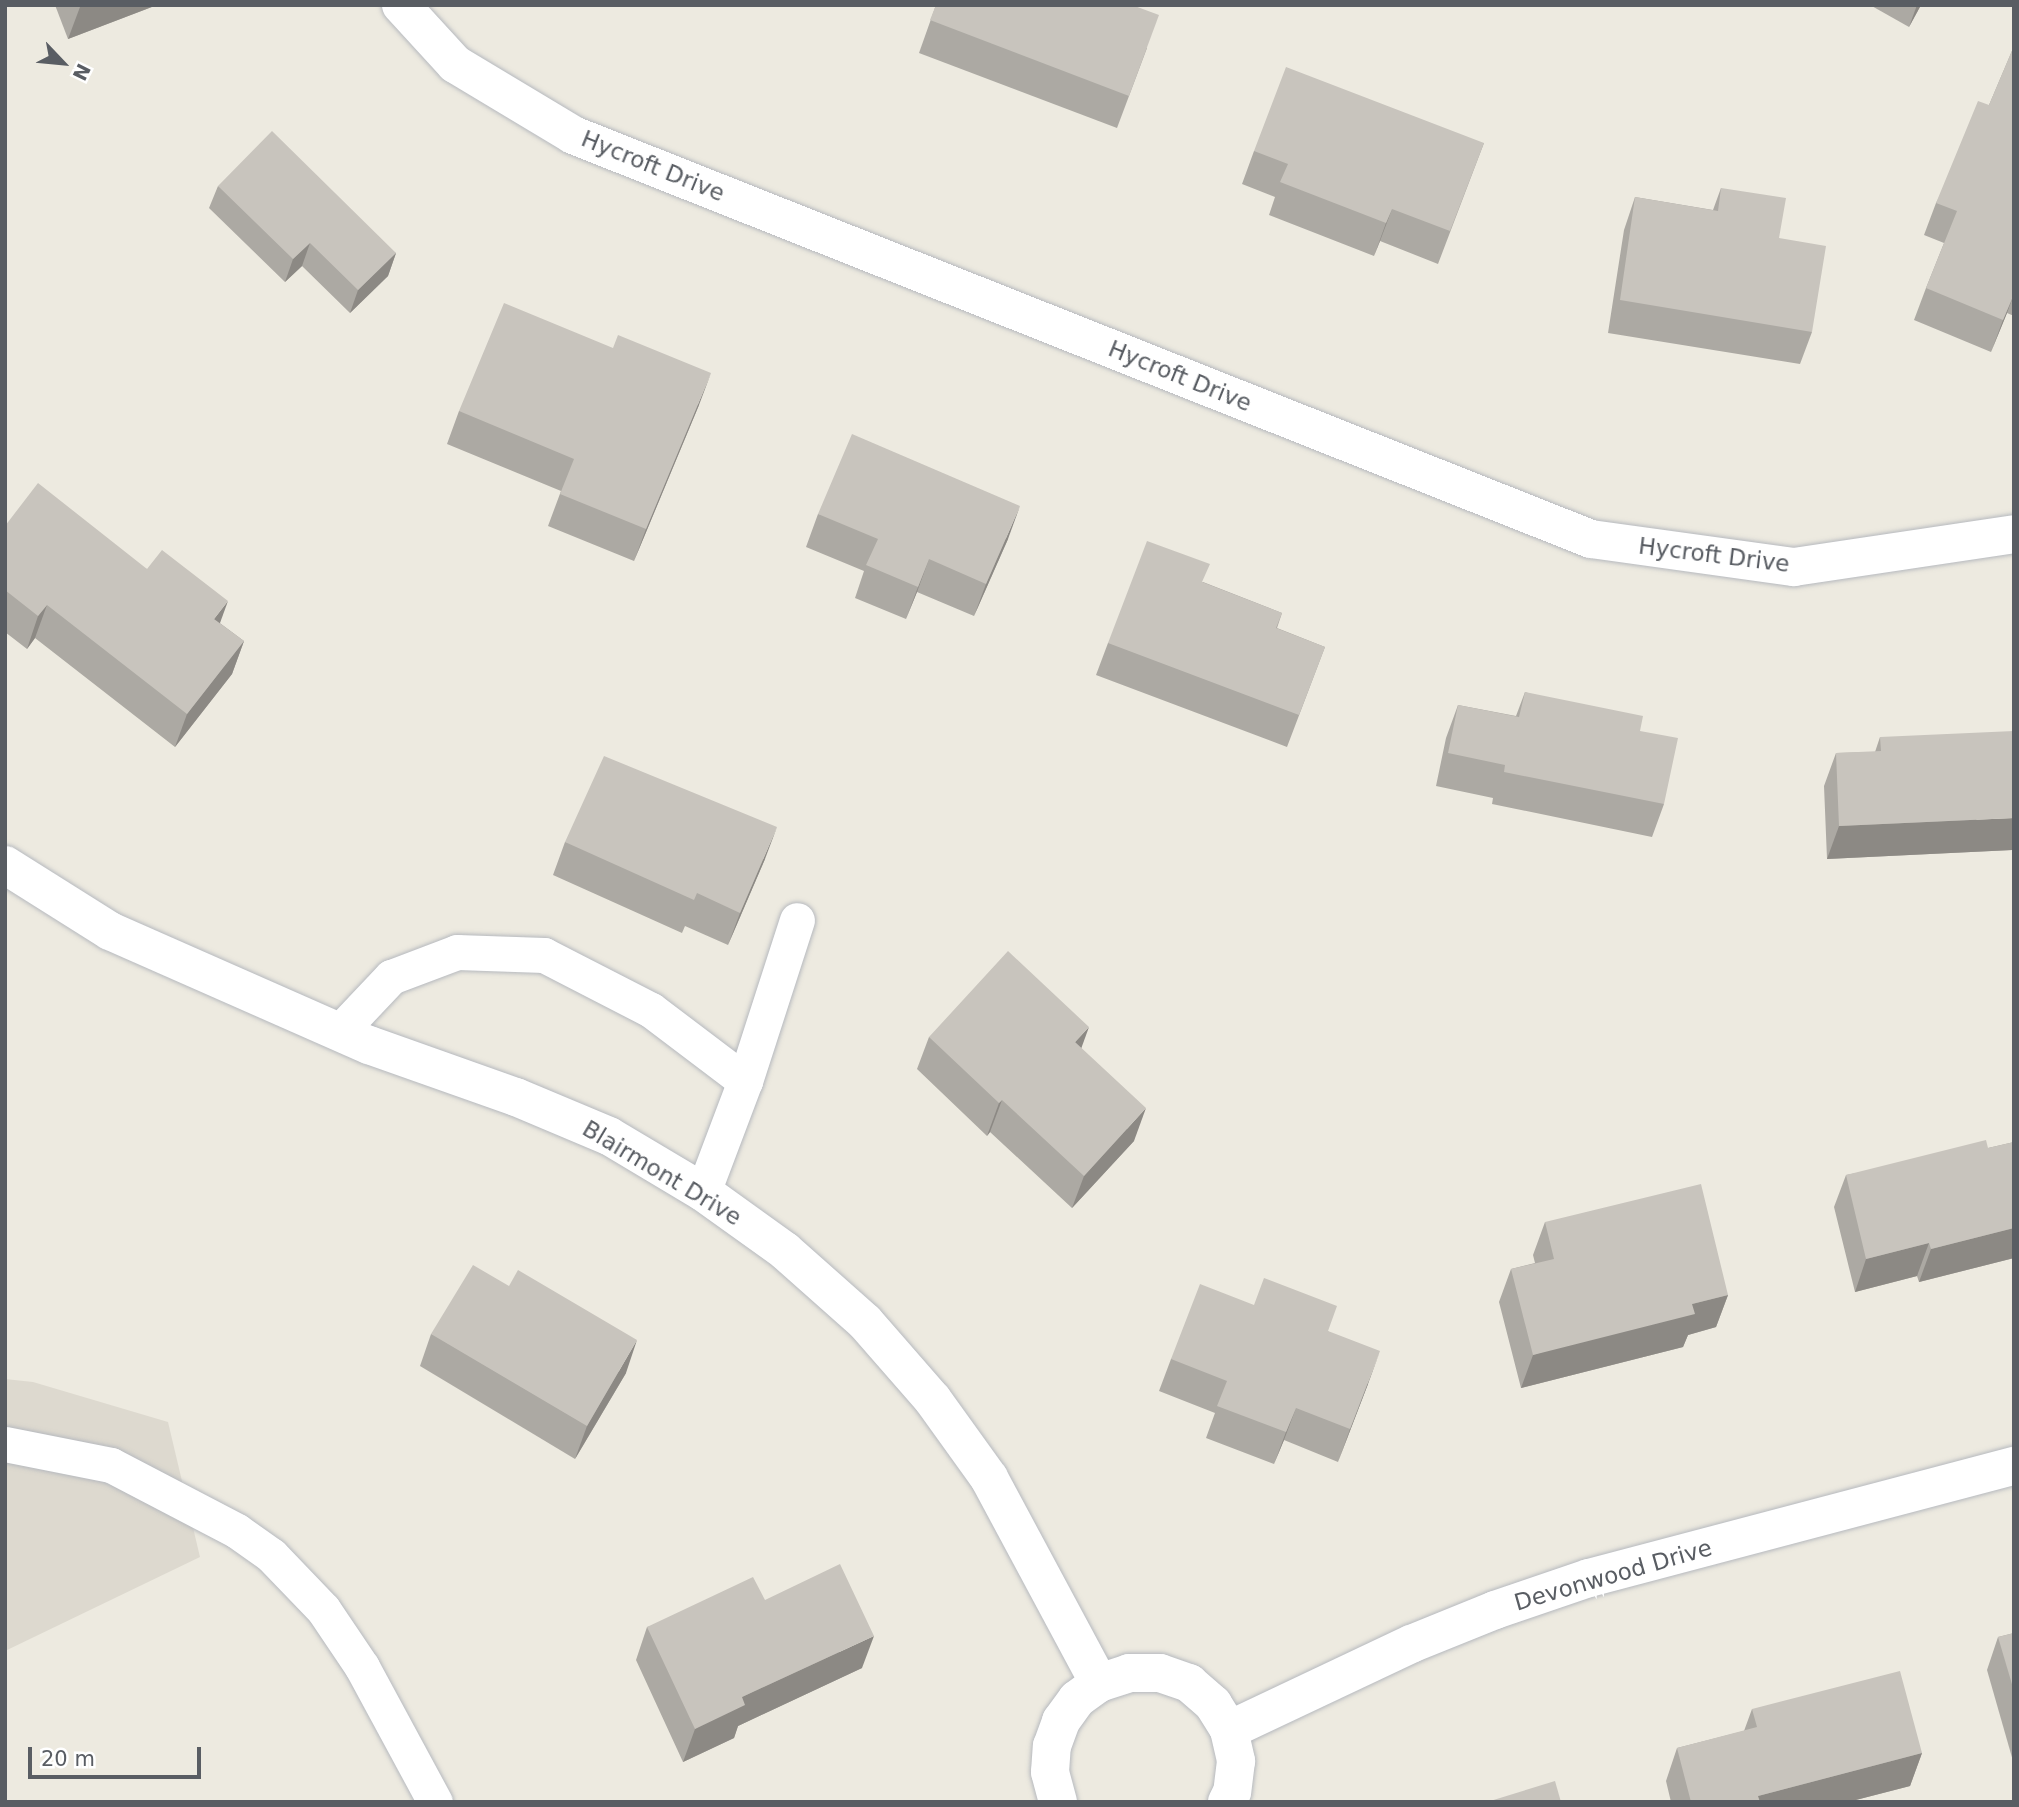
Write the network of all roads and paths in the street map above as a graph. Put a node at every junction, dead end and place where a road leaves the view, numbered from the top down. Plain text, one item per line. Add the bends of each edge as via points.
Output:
1 (401, 5) edge
2 (2014, 534) edge
3 (5, 866) edge
4 (797, 920) dead end
5 (339, 1032) junction
6 (745, 1082) junction
7 (703, 1192) junction
8 (5, 1444) edge
9 (2014, 1466) edge
10 (1099, 1683) junction
11 (1229, 1730) junction
12 (1055, 1801) edge
13 (435, 1802) edge
14 (1227, 1802) edge

1 - 2 street, Hycroft Drive via 456,64 573,135 1591,539 1794,567
3 - 5 street, Blairmont Drive via 110,932
4 - 6 lane
5 - 6 lane via 391,977 457,951 544,955 652,1010
5 - 7 street, Blairmont Drive via 609,1136
6 - 7 lane
7 - 10 street, Blairmont Drive via 785,1251 865,1322 933,1400 989,1478
8 - 13 lane via 111,1465 237,1531 271,1555 323,1609 362,1667
9 - 11 street, Devonwood Drive via 1589,1578 1411,1644
10 - 11 street via 1129,1673 1160,1673 1189,1684 1205,1697
10 - 12 street via 1077,1699 1061,1721 1052,1746 1050,1772
11 - 14 street via 1236,1760

